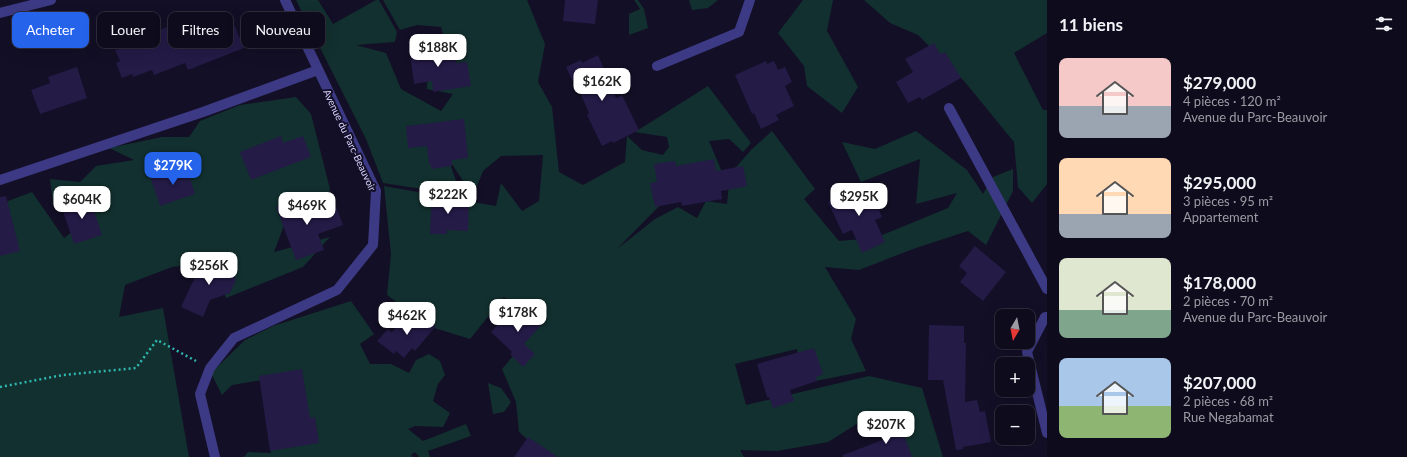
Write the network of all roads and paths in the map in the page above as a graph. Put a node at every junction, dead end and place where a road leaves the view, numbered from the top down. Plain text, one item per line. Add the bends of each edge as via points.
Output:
1 (51, 0) edge
2 (285, 0) edge
3 (750, 0) edge
4 (0, 13) edge
5 (657, 66) dead end
6 (318, 70) junction
7 (949, 108) dead end
8 (0, 180) edge
9 (1047, 289) edge
10 (1047, 317) edge
11 (210, 368) junction
12 (0, 387) edge
13 (1047, 433) edge
14 (215, 457) edge

1 - 4 street
2 - 6 street, Avenue du Parc-Beauvoir
3 - 5 street via 739,32
6 - 8 street via 203,112
6 - 11 street, Avenue du Parc-Beauvoir via 376,191 373,245 337,290 234,338
7 - 9 street
10 - 13 street via 1027,352
11 - 12 path via 157,340 136,368 63,376
11 - 14 street, Avenue du Parc-Beauvoir via 200,394

